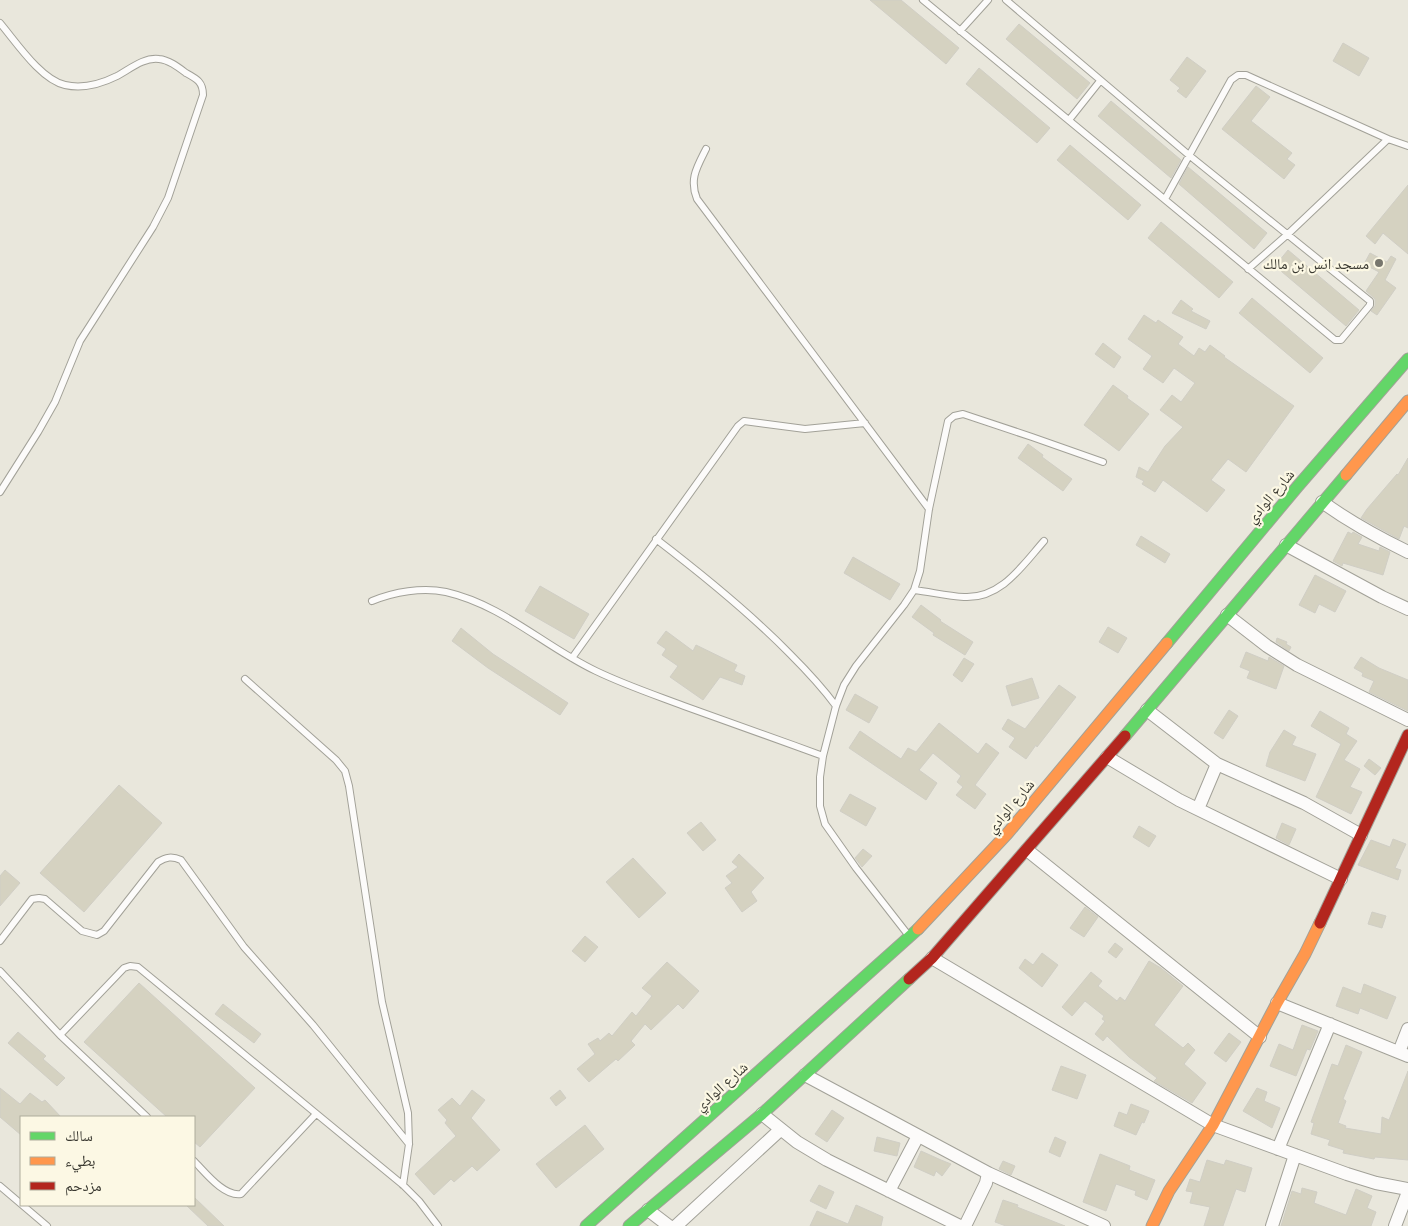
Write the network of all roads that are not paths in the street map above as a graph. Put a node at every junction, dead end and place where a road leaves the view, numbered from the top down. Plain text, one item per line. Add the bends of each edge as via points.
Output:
1 (923, 0) edge
2 (988, 0) edge
3 (1006, 0) edge
4 (0, 22) edge
5 (960, 31) junction
6 (1100, 81) junction
7 (1069, 120) junction
8 (1388, 139) junction
9 (1408, 146) edge
10 (706, 149) dead end
11 (1190, 156) junction
12 (1165, 199) junction
13 (1288, 234) junction
14 (1248, 268) junction
15 (1408, 358) edge
16 (1408, 401) edge
17 (865, 423) junction
18 (1103, 462) dead end
19 (0, 492) edge
20 (1322, 502) junction
21 (929, 509) junction
22 (656, 539) junction
23 (1044, 542) dead end
24 (1286, 545) junction
25 (1408, 552) edge
26 (914, 590) junction
27 (372, 601) dead end
28 (1408, 609) edge
29 (1227, 615) junction
30 (572, 658) junction
31 (245, 679) dead end
32 (836, 706) junction
33 (1147, 710) junction
34 (1408, 720) edge
35 (1408, 735) edge
36 (823, 756) junction
37 (1107, 756) junction
38 (1218, 764) junction
39 (1198, 809) junction
40 (1361, 835) junction
41 (1027, 850) junction
42 (1341, 879) junction
43 (910, 937) junction
44 (0, 941) edge
45 (932, 958) junction
46 (0, 971) edge
47 (1277, 1003) junction
48 (1330, 1024) junction
49 (1408, 1029) edge
50 (60, 1034) junction
51 (1260, 1037) junction
52 (1403, 1054) edge
53 (805, 1075) junction
54 (316, 1114) junction
55 (762, 1114) junction
56 (147, 1116) edge
57 (1213, 1125) junction
58 (780, 1130) junction
59 (918, 1136) junction
60 (409, 1144) junction
61 (1278, 1149) junction
62 (1295, 1155) junction
63 (195, 1162) edge
64 (988, 1173) junction
65 (403, 1185) junction
66 (0, 1186) edge
67 (1408, 1190) edge
68 (889, 1191) junction
69 (20, 1203) edge
70 (24, 1206) edge
71 (648, 1210) junction
72 (613, 1218) edge
73 (47, 1226) edge
74 (438, 1226) edge
75 (586, 1226) edge
76 (629, 1226) edge
77 (669, 1226) edge
78 (676, 1226) edge
79 (960, 1226) edge
80 (965, 1226) edge
81 (1104, 1226) edge
82 (1152, 1226) edge
83 (1272, 1226) edge
84 (1395, 1226) edge

1 - 5 lane
2 - 5 lane
3 - 6 lane
4 - 19 lane via 45,76 64,85 82,87 98,84 147,60 159,59 172,63 197,79 203,87 168,198 80,341 55,402
5 - 7 lane
6 - 7 lane
6 - 11 lane
7 - 12 lane
8 - 9 lane
8 - 11 lane via 1246,74 1231,80
8 - 13 lane
10 - 17 lane via 693,181 697,199
11 - 12 lane
11 - 13 lane
12 - 14 lane
13 - 14 lane
13 - 14 lane via 1370,301 1342,340 1335,340
15 - 43 main road, شارع الوادي via 1007,834
16 - 20 main road
17 - 21 lane
17 - 22 lane via 805,428 744,421
18 - 21 lane via 963,414 954,416 945,428
20 - 24 main road
20 - 25 street via 1348,521
21 - 26 lane
22 - 30 lane
22 - 32 lane via 760,624 822,686
23 - 26 lane via 996,590 966,597
24 - 28 street
24 - 29 main road
26 - 32 lane via 856,666
27 - 30 lane via 385,595 407,592 447,592 502,614
29 - 33 main road
29 - 34 street via 1266,646 1296,664
30 - 36 lane via 616,680
31 - 60 lane via 345,771 382,1002 405,1096
32 - 36 lane
33 - 37 main road
33 - 38 street
35 - 40 main road
36 - 43 lane via 820,806 825,824
37 - 39 street
37 - 41 main road
38 - 39 street
38 - 40 street via 1304,803
39 - 42 street
40 - 42 main road
41 - 45 main road
41 - 51 street
42 - 47 main road
43 - 72 main road, شارع الوادي
44 - 60 lane via 32,899 38,898 45,899 82,931 97,935 104,931 158,862 175,857 181,860 244,946
45 - 53 main road
45 - 57 street
46 - 50 lane
47 - 48 street
47 - 51 main road
48 - 52 street
48 - 61 street
49 - 52 street
50 - 54 lane via 124,968 138,968
50 - 56 lane
51 - 57 main road
53 - 55 main road
53 - 59 street
54 - 63 lane via 241,1194 225,1191
54 - 65 lane
55 - 58 street
55 - 71 main road
57 - 61 street
57 - 82 main road via 1169,1191
58 - 68 street via 827,1160
58 - 78 street
59 - 64 street
59 - 68 street
60 - 65 lane
61 - 62 street
62 - 67 street via 1357,1177
62 - 83 street
64 - 80 street
64 - 81 street
65 - 74 lane
66 - 69 lane
67 - 84 street
68 - 79 street
70 - 73 lane
71 - 76 main road
71 - 77 street
72 - 75 main road, شارع الوادي

